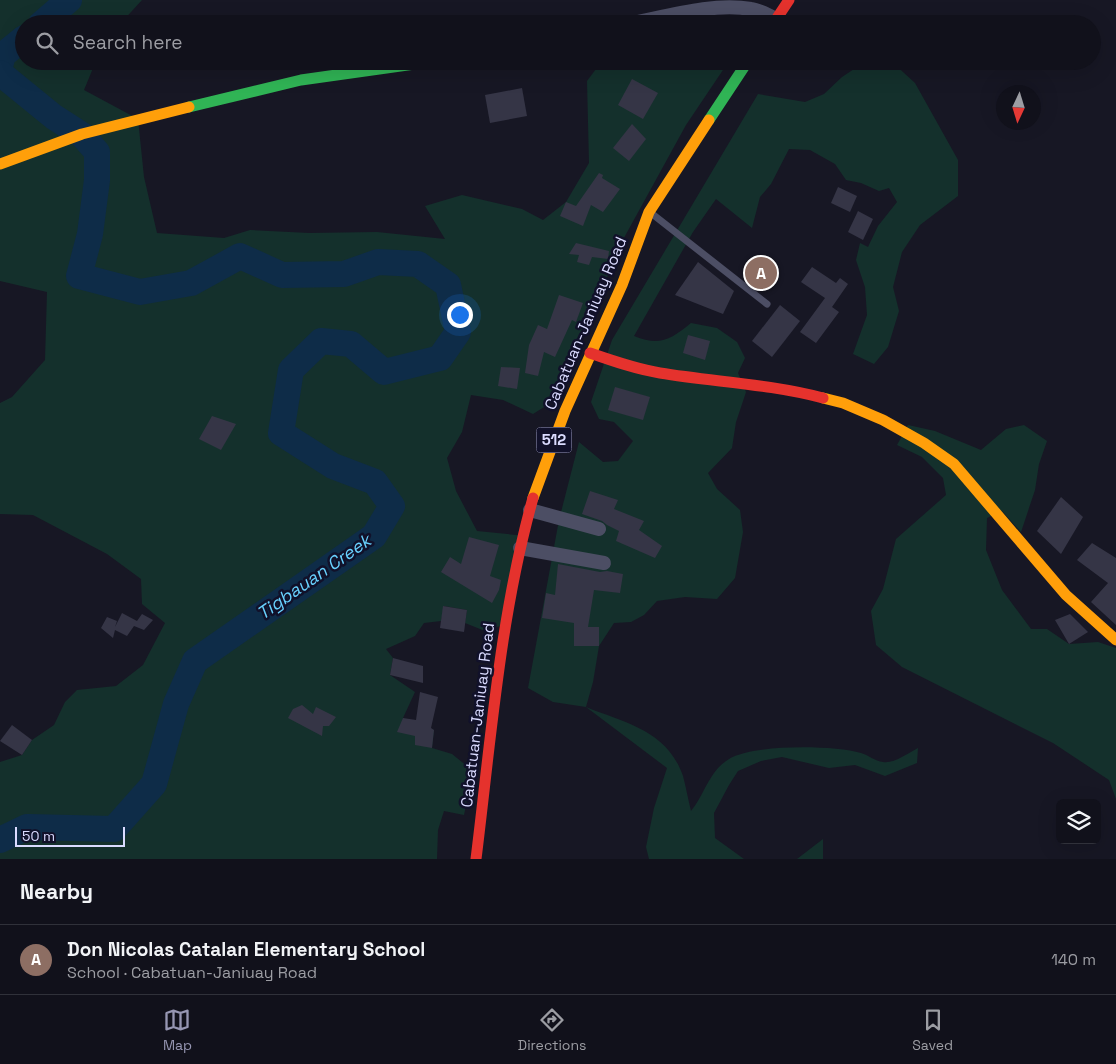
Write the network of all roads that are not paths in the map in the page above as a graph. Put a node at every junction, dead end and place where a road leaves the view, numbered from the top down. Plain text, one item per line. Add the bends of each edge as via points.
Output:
1 (789, 0) edge
2 (673, 15) edge
3 (764, 15) edge
4 (779, 15) edge
5 (372, 70) edge
6 (742, 70) edge
7 (0, 164) edge
8 (649, 212) junction
9 (767, 304) dead end
10 (590, 353) junction
11 (530, 510) junction
12 (600, 530) dead end
13 (520, 548) junction
14 (604, 563) dead end
15 (1116, 640) edge
16 (476, 859) edge

1 - 4 street
2 - 3 street via 727,8 752,9
5 - 7 street via 301,80 144,117 82,134
6 - 8 street, Cabatuan-Janiuay Road / 512
8 - 9 lane
8 - 10 street, Cabatuan-Janiuay Road / 512 via 622,285
10 - 11 street, Cabatuan-Janiuay Road / 512 via 565,411
10 - 15 street via 659,373 797,391 843,403 883,420 954,464 1066,595
11 - 12 street
11 - 13 street, Cabatuan-Janiuay Road / 512
13 - 14 street
13 - 16 street, Cabatuan-Janiuay Road / 512 via 505,622

